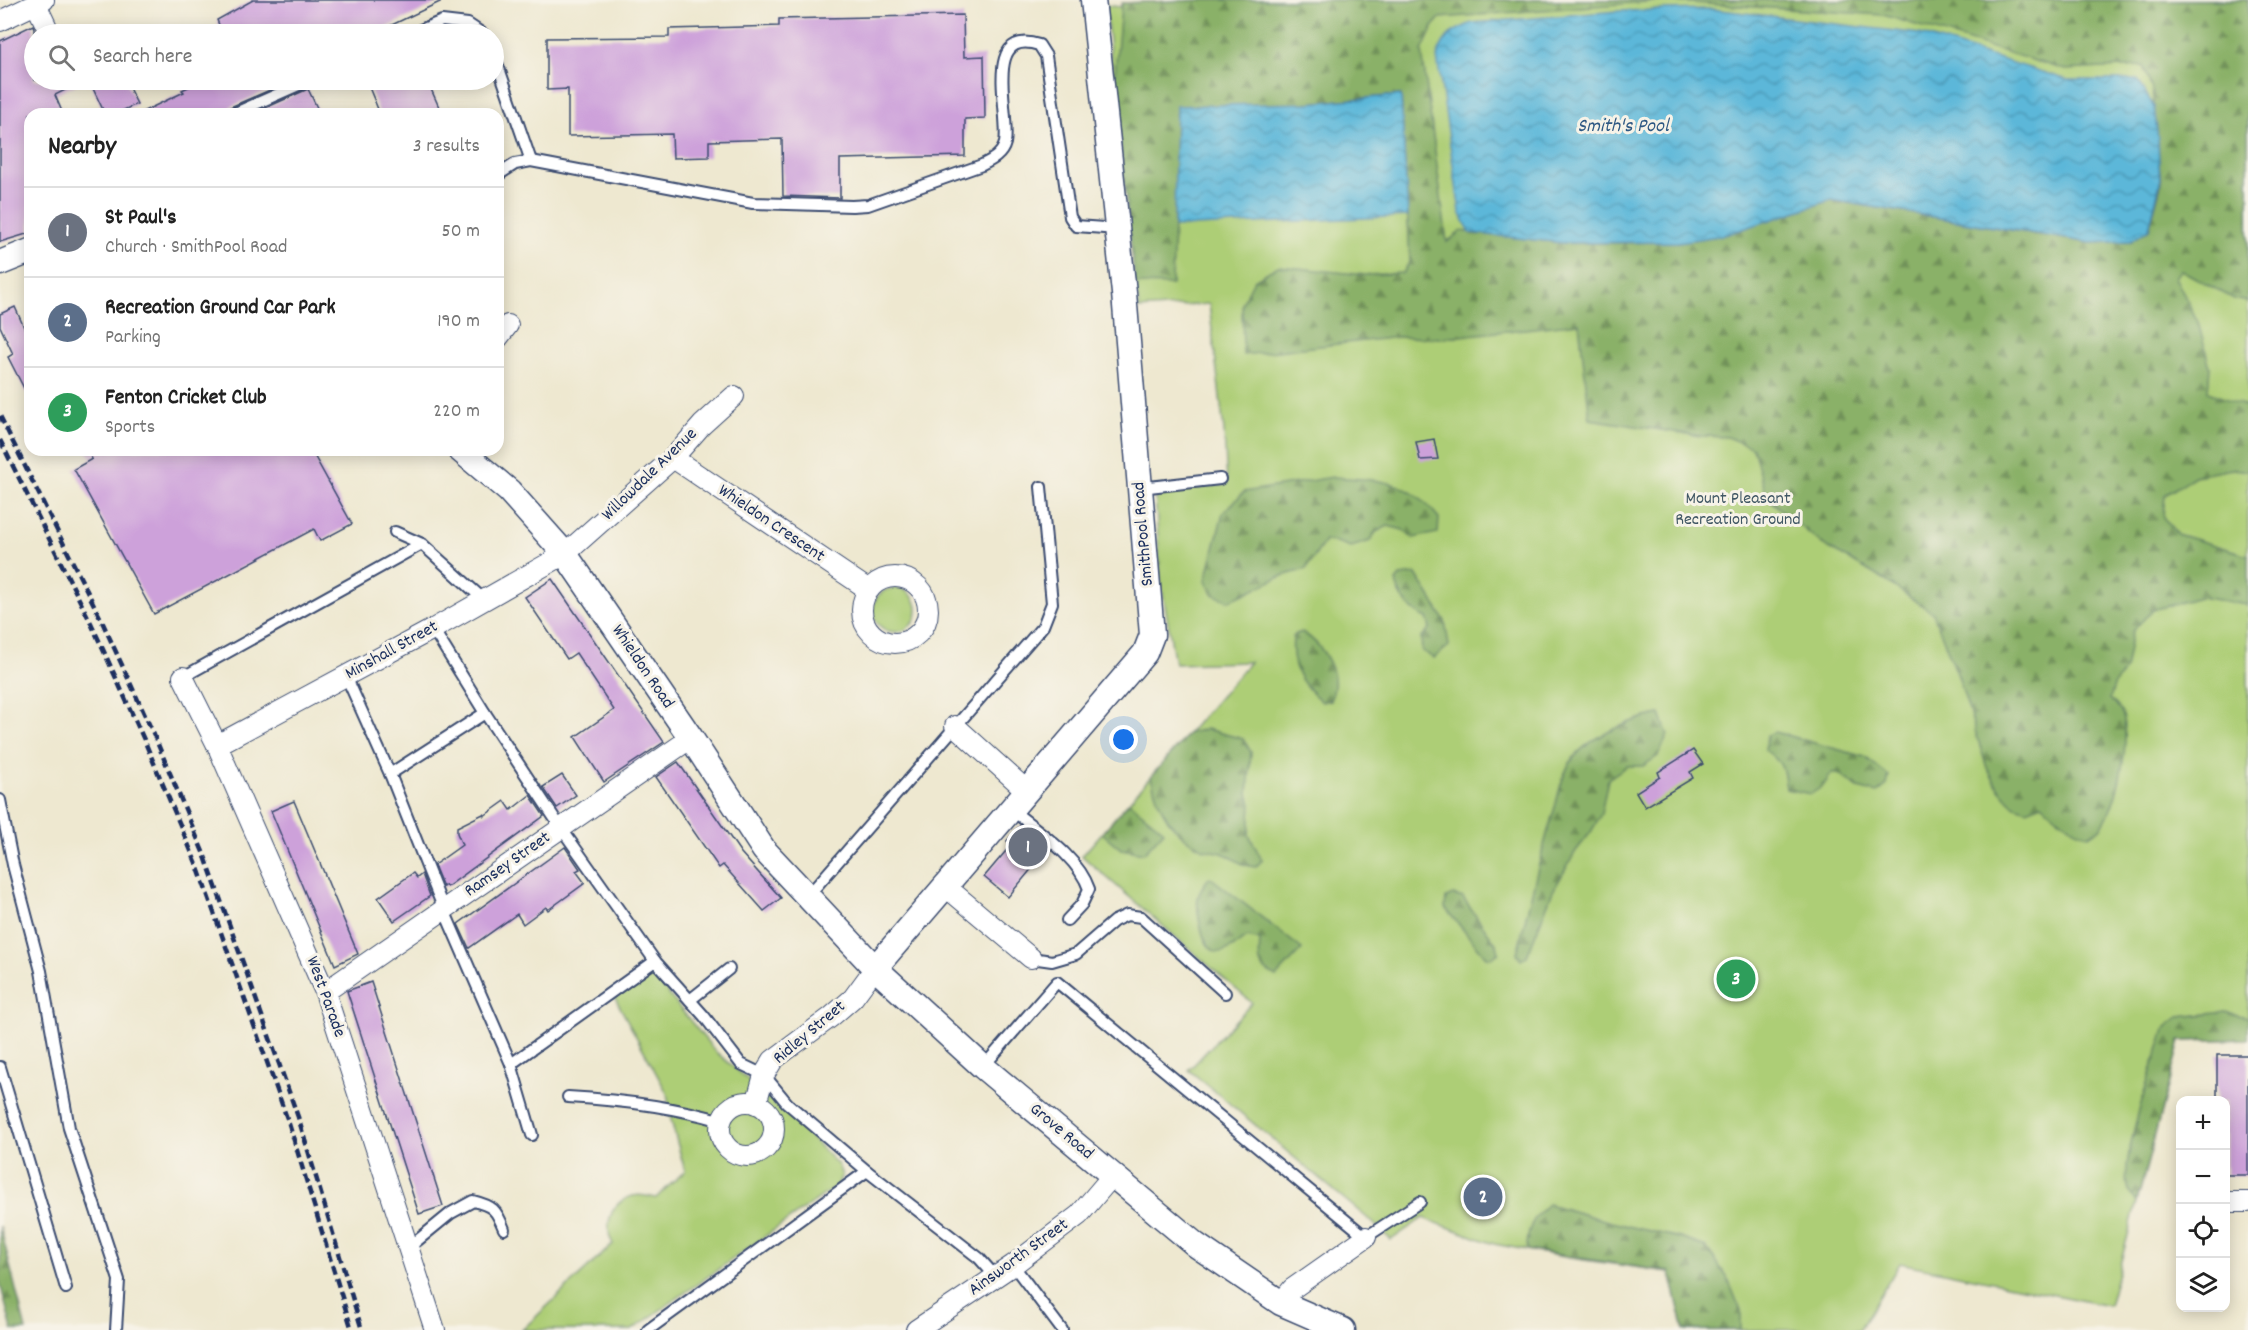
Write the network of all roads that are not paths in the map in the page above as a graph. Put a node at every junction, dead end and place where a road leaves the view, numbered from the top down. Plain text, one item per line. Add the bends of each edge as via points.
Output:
1 (40, 2) edge
2 (1093, 2) edge
3 (0, 21) edge
4 (47, 24) edge
5 (435, 24) edge
6 (468, 24) edge
7 (504, 83) edge
8 (287, 90) edge
9 (247, 108) edge
10 (531, 161) junction
11 (504, 171) edge
12 (1118, 230) junction
13 (24, 253) edge
14 (0, 263) edge
15 (734, 396) dead end
16 (467, 456) edge
17 (673, 458) junction
18 (1220, 480) dead end
19 (1041, 487) dead end
20 (1140, 488) junction
21 (395, 532) dead end
22 (422, 544) junction
23 (565, 554) junction
24 (869, 590) dead end
25 (483, 599) junction
26 (433, 629) junction
27 (346, 676) junction
28 (183, 677) joint
29 (485, 713) junction
30 (955, 726) junction
31 (691, 738) junction
32 (217, 745) junction
33 (390, 774) junction
34 (1027, 791) junction
35 (0, 800) edge
36 (1011, 809) junction
37 (561, 828) junction
38 (945, 886) junction
39 (807, 897) junction
40 (444, 910) junction
41 (1067, 920) dead end
42 (1031, 958) joint
43 (655, 961) junction
44 (875, 968) junction
45 (729, 969) dead end
46 (326, 992) junction
47 (1225, 993) dead end
48 (690, 1000) junction
49 (512, 1064) junction
50 (0, 1067) edge
51 (983, 1067) junction
52 (764, 1075) junction
53 (568, 1097) dead end
54 (756, 1104) junction
55 (722, 1120) junction
56 (532, 1135) dead end
57 (867, 1171) junction
58 (1113, 1175) junction
59 (1420, 1202) dead end
60 (2230, 1202) edge
61 (2248, 1202) edge
62 (504, 1229) dead end
63 (1366, 1238) junction
64 (407, 1249) junction
65 (1013, 1264) junction
66 (995, 1276) junction
67 (66, 1288) dead end
68 (1281, 1303) junction
69 (116, 1330) edge
70 (435, 1330) edge
71 (648, 1330) edge
72 (916, 1330) edge
73 (1062, 1330) edge
74 (1343, 1330) edge

1 - 3 street
1 - 4 street
2 - 12 street, SmithPool Road
5 - 6 lane
7 - 10 lane
8 - 9 lane
10 - 11 lane
10 - 12 lane via 753,203 868,205 997,158 1005,143 1002,67 1008,50 1030,42 1039,45 1046,56 1070,217 1076,226
12 - 20 street, SmithPool Road
13 - 14 street
15 - 17 street, Willowdale Avenue
16 - 23 street, Whieldon Road via 509,492
17 - 23 street, Willowdale Avenue
17 - 24 street, Whieldon Crescent
18 - 20 lane
19 - 30 lane via 1052,603 1048,616
20 - 34 street, SmithPool Road via 1152,635 1145,653
21 - 22 lane
22 - 25 lane
22 - 28 lane
23 - 25 street, Minshall Street
23 - 31 street, Whieldon Road
25 - 26 street, Minshall Street
26 - 27 street, Minshall Street
26 - 29 lane
27 - 32 street, Minshall Street
27 - 33 lane
28 - 32 street, West Parade
29 - 33 lane
29 - 37 lane
30 - 34 street
30 - 39 lane
31 - 37 street, Ramsey Street
31 - 39 street, Whieldon Road via 764,850
32 - 46 street, West Parade
33 - 40 lane
34 - 36 street, SmithPool Road
35 - 69 lane via 40,971 69,1128 119,1280
36 - 38 street, SmithPool Road
36 - 41 lane via 1072,860 1085,876 1089,889
37 - 40 street, Ramsey Street
37 - 43 lane
38 - 42 street
38 - 44 street, SmithPool Road
39 - 44 street, Grove Road
40 - 46 street, Ramsey Street
40 - 49 lane
42 - 47 lane via 1052,961 1076,954 1114,921 1127,915 1141,917
43 - 48 lane
43 - 49 lane
44 - 51 street, Grove Road
44 - 52 street, Ridley Street via 853,998 774,1060
45 - 48 lane
46 - 64 street, West Parade
48 - 52 lane via 741,1064
49 - 56 lane
50 - 67 lane
51 - 58 street, Grove Road
51 - 63 lane via 1057,982
52 - 54 street, Ridley Street
52 - 57 lane via 787,1103
53 - 55 lane via 656,1106
54 - 55 street via 738,1104
54 - 55 street via 764,1108 773,1124 769,1144 762,1151 749,1156 731,1151 722,1142
57 - 66 lane via 979,1258
57 - 71 lane
58 - 65 street, Ainsworth Street via 1079,1215
58 - 68 street, Grove Road via 1196,1245
59 - 63 lane
60 - 61 street
62 - 64 lane via 490,1205 473,1201 451,1213
63 - 68 street via 1292,1289
64 - 70 street, West Parade
65 - 66 street, Ainsworth Street
65 - 73 lane
66 - 72 street, Ainsworth Street
68 - 74 street, Grove Road

